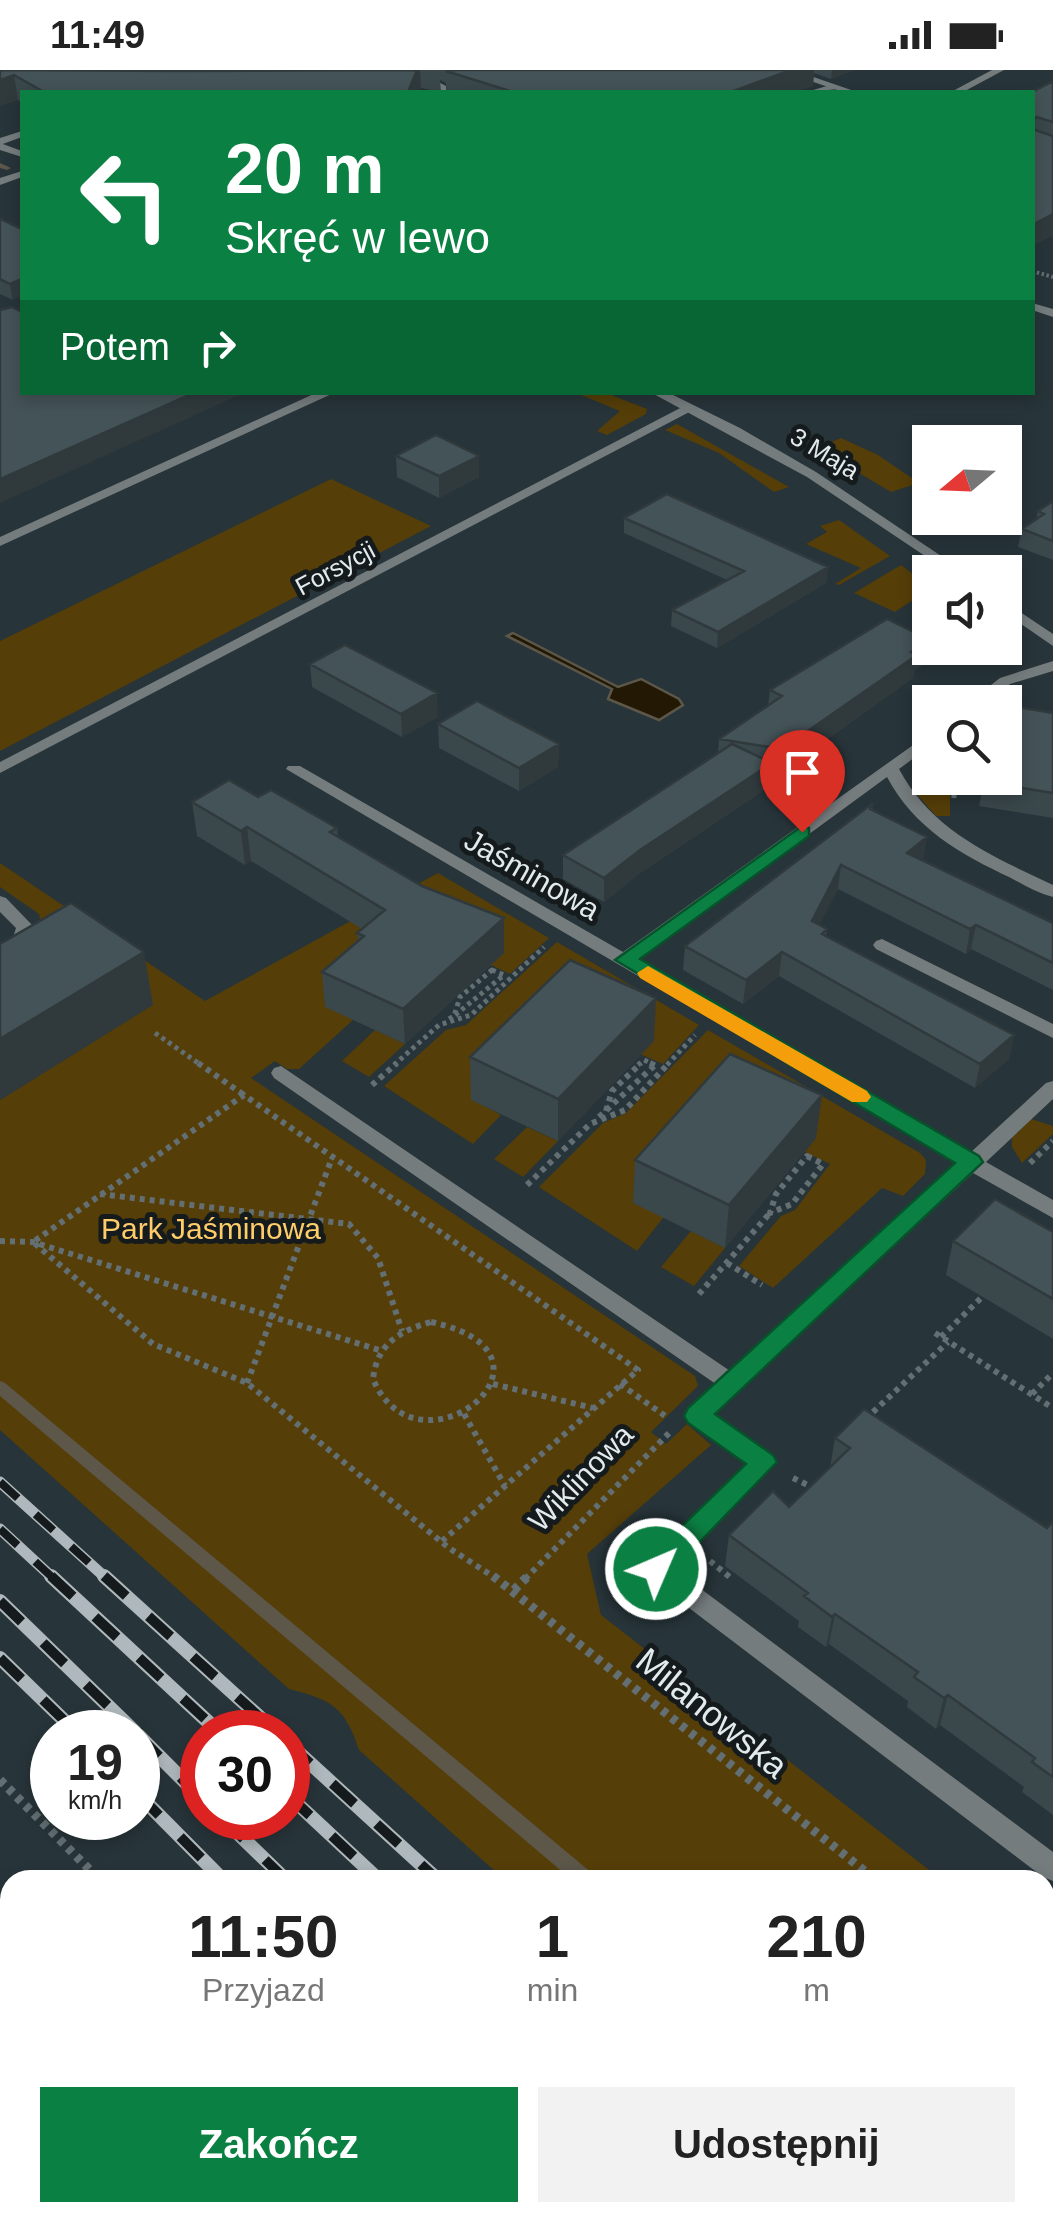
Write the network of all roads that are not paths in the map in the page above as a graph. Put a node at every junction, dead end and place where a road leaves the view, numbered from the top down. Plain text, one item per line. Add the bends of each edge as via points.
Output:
1 (410, 70) edge
2 (783, 70) edge
3 (999, 70) edge
4 (834, 87) junction
5 (448, 90) edge
6 (824, 90) edge
7 (845, 90) edge
8 (960, 90) edge
9 (323, 395) edge
10 (663, 395) edge
11 (691, 408) junction
12 (0, 542) edge
13 (933, 555) edge
14 (1022, 618) edge
15 (1053, 641) edge
16 (1053, 666) edge
17 (1000, 685) edge
18 (912, 752) edge
19 (0, 768) edge
20 (890, 768) junction
21 (294, 769) dead end
22 (1053, 892) edge
23 (0, 902) edge
24 (882, 945) dead end
25 (625, 960) junction
26 (0, 961) edge
27 (1053, 1032) edge
28 (281, 1073) dead end
29 (1053, 1088) edge
30 (971, 1162) junction
31 (1053, 1210) edge
32 (732, 1383) junction
33 (1053, 1868) edge

1 - 5 street
2 - 4 street
3 - 8 street
4 - 6 street
4 - 7 street
9 - 12 street
10 - 11 street, 3 Maja
11 - 13 street, 3 Maja via 826,481
11 - 19 street, Forsycji
14 - 15 street
16 - 17 street
18 - 20 street
20 - 22 street via 909,806 936,832
20 - 25 street
21 - 25 street, Jaśminowa
23 - 26 street via 26,928 20,947
24 - 27 street
25 - 30 street, Jaśminowa
28 - 32 street
29 - 30 street
30 - 31 street, Jaśminowa
30 - 32 street
32 - 33 street via 697,1416 764,1462 656,1569

